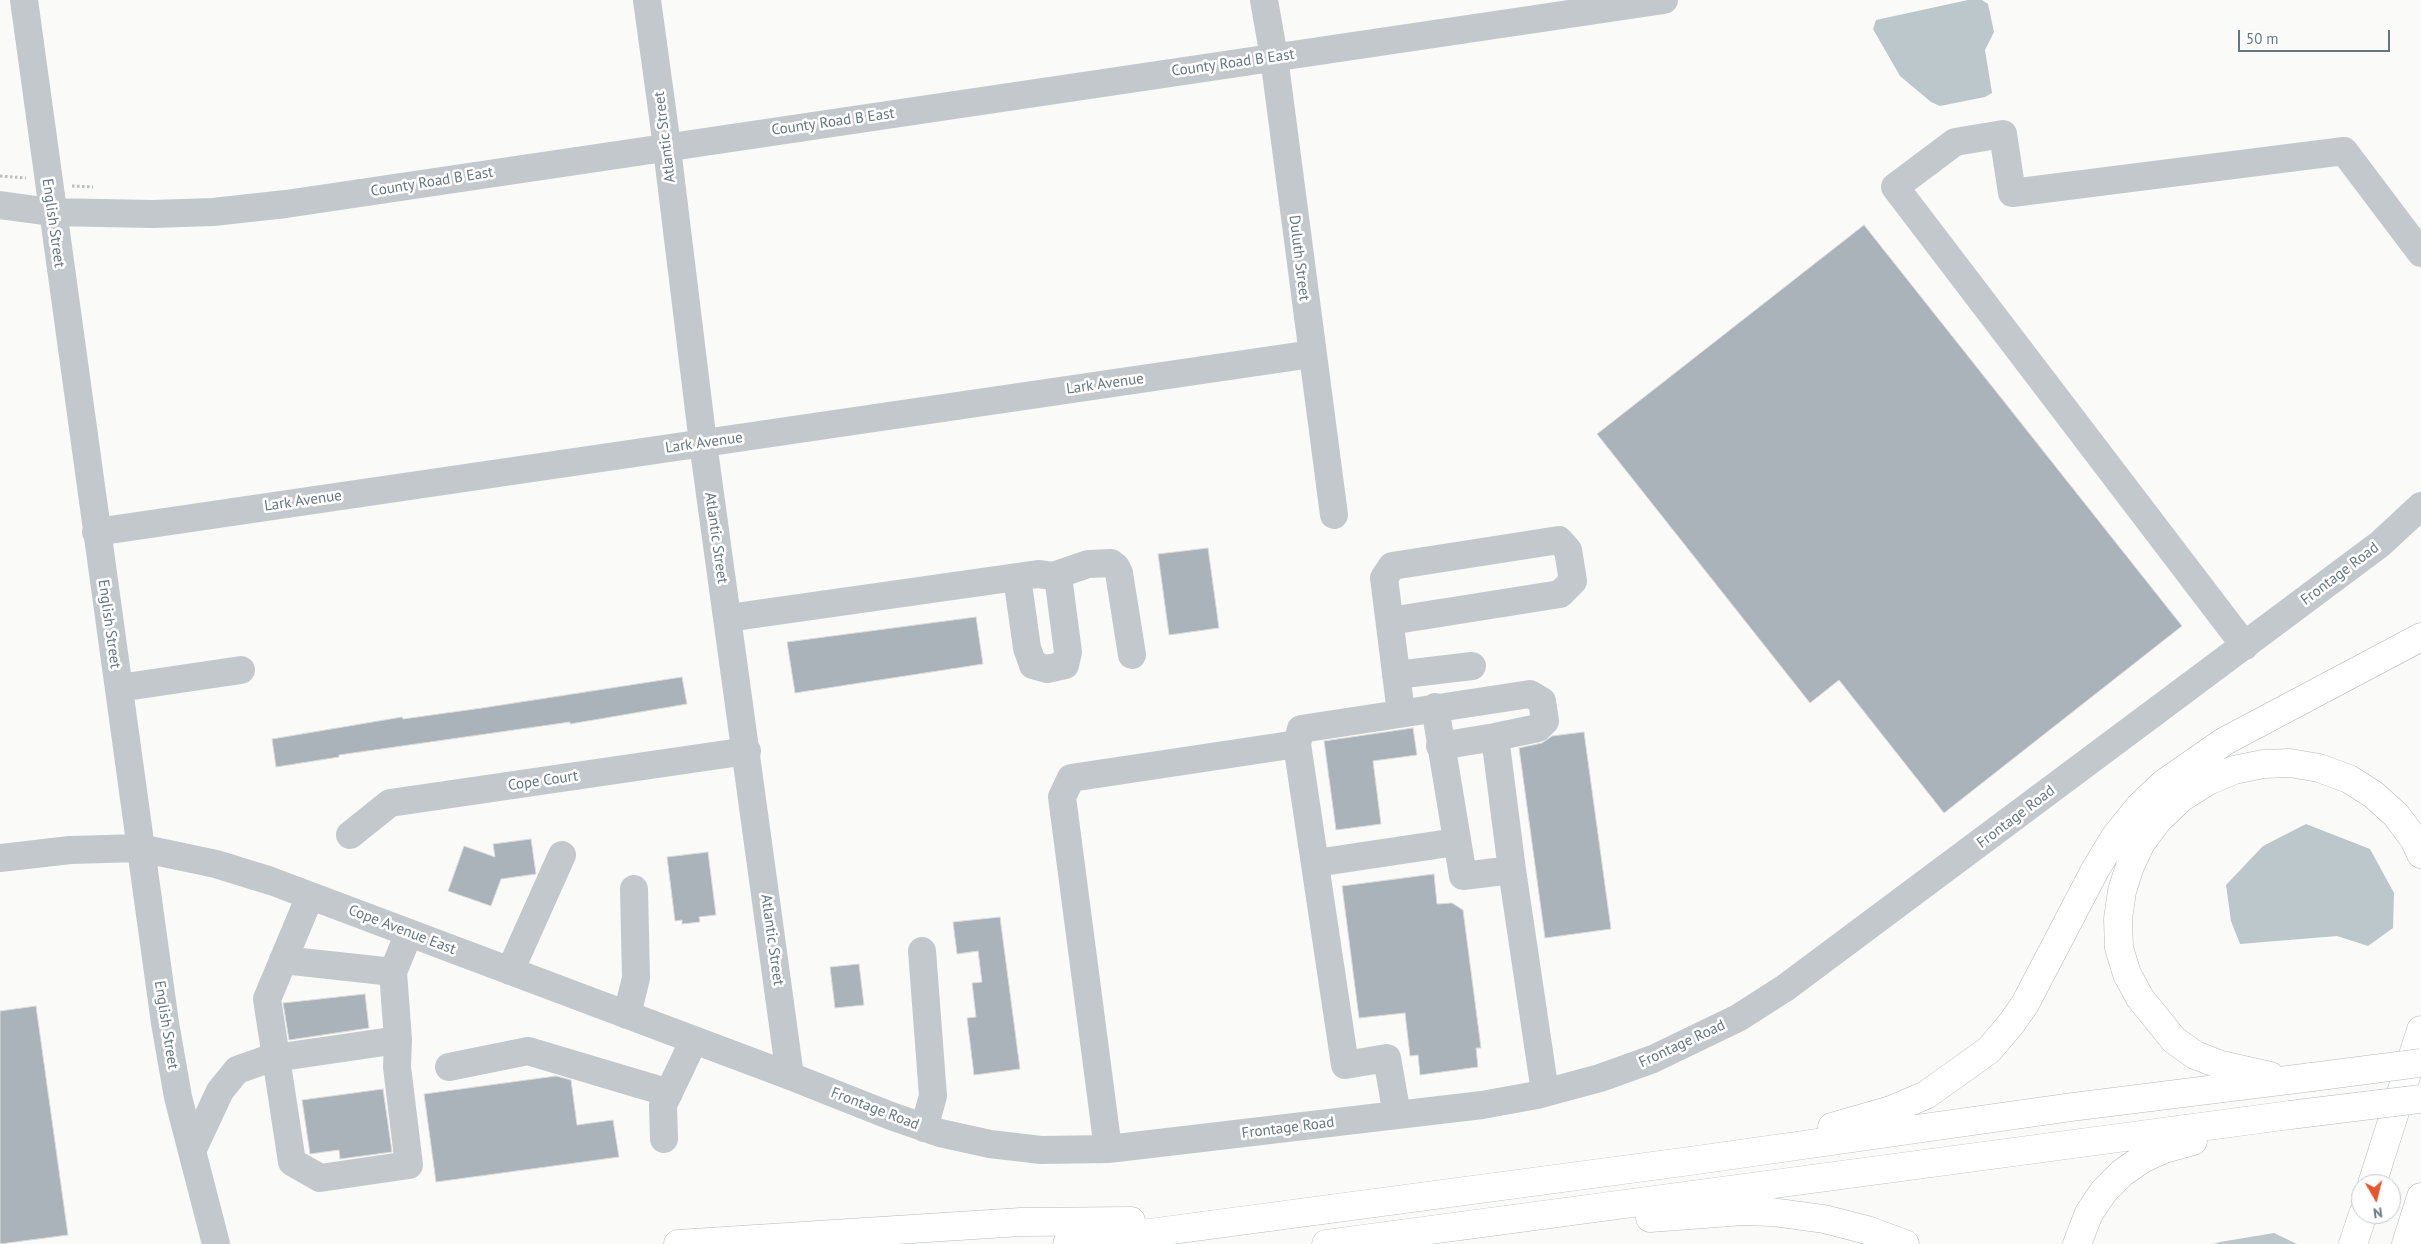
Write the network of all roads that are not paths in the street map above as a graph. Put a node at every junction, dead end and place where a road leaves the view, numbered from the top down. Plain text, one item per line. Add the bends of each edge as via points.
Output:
1 (24, 0) edge
2 (647, 0) edge
3 (1264, 0) edge
4 (1664, 0) edge
5 (1274, 58) junction
6 (666, 147) junction
7 (0, 205) edge
8 (52, 212) junction
9 (2421, 253) edge
10 (1312, 354) junction
11 (703, 443) junction
12 (2421, 506) edge
13 (1334, 515) dead end
14 (96, 532) junction
15 (1053, 576) junction
16 (1017, 577) junction
17 (728, 618) junction
18 (1390, 621) junction
19 (2421, 637) edge
20 (2244, 646) junction
21 (1132, 656) dead end
22 (1472, 666) dead end
23 (241, 670) dead end
24 (1396, 675) junction
25 (119, 688) junction
26 (1435, 708) junction
27 (1401, 713) junction
28 (1495, 737) junction
29 (1297, 744) junction
30 (1440, 746) junction
31 (747, 751) junction
32 (350, 834) dead end
33 (1456, 842) junction
34 (140, 848) junction
35 (2421, 854) edge
36 (562, 855) dead end
37 (0, 858) edge
38 (1316, 863) junction
39 (1512, 870) junction
40 (634, 889) dead end
41 (310, 896) junction
42 (409, 933) junction
43 (922, 951) dead end
44 (283, 960) junction
45 (510, 971) junction
46 (393, 972) junction
47 (627, 1014) junction
48 (2421, 1030) edge
49 (398, 1040) junction
50 (694, 1040) junction
51 (276, 1058) junction
52 (2421, 1063) edge
53 (449, 1067) dead end
54 (790, 1076) junction
55 (2300, 1079) junction
56 (669, 1092) junction
57 (1545, 1092) junction
58 (2421, 1099) edge
59 (1397, 1115) junction
60 (2290, 1115) junction
61 (924, 1128) junction
62 (664, 1139) dead end
63 (1108, 1149) junction
64 (192, 1151) junction
65 (1690, 1161) junction
66 (2375, 1174) edge
67 (2421, 1197) edge
68 (1247, 1219) junction
69 (2360, 1224) edge
70 (1466, 1225) junction
71 (1418, 1232) junction
72 (216, 1244) edge
73 (678, 1244) edge
74 (1067, 1244) edge
75 (1326, 1244) edge
76 (1356, 1244) edge
77 (1905, 1244) edge
78 (2077, 1244) edge
79 (2353, 1244) edge
80 (2406, 1244) edge

1 - 8 street, English Street
2 - 6 street, Atlantic Street
3 - 5 street, Duluth Street
4 - 5 street, County Road B East
5 - 6 street, County Road B East
5 - 10 street, Duluth Street
6 - 8 street, County Road B East via 213,212
6 - 11 street, Atlantic Street
7 - 8 street, County Road B East
8 - 14 street, English Street
9 - 20 street via 2344,150 2012,193 2003,134 1955,142 1895,187
10 - 11 street, Lark Avenue
10 - 13 street, Duluth Street
11 - 14 street, Lark Avenue
11 - 17 street, Atlantic Street
12 - 20 street, Frontage Road via 2380,544
14 - 25 street, English Street
15 - 16 street
15 - 16 street via 1059,584 1068,652 1065,665 1047,669 1034,665 1027,648
15 - 21 street via 1088,564 1111,563 1116,567
16 - 17 street
17 - 31 street, Atlantic Street
18 - 18 street via 1384,578 1392,566 1559,540 1568,550 1573,580 1560,594
18 - 24 street
19 - 65 main road via 2226,740 2163,784 2115,837 2025,1004 2011,1024 1988,1050 1960,1072 1926,1094 1891,1110
20 - 57 street, Frontage Road via 1785,988 1738,1018 1653,1059 1600,1078
22 - 24 street
23 - 25 street
24 - 27 street
25 - 34 street, English Street
26 - 27 street
26 - 28 street via 1530,694 1542,701 1545,721 1538,728
26 - 30 street
27 - 29 street via 1301,729
28 - 30 street
28 - 39 street
29 - 38 street
29 - 63 street via 1071,778 1062,797
30 - 33 street
31 - 32 street, Cope Court via 390,803
31 - 54 street, Atlantic Street
33 - 38 street
33 - 39 street via 1463,876
34 - 37 street, Cope Avenue East via 70,850
34 - 41 street, Cope Avenue East via 216,864
34 - 64 street, English Street via 166,1033
35 - 55 main road via 2396,815 2374,795 2349,779 2319,768 2290,763 2234,770 2208,781 2181,798 2158,820 2141,843 2122,891 2118,919 2119,948 2127,974 2140,998 2174,1040 2195,1055 2220,1065
36 - 45 street
38 - 59 street via 1345,1065 1388,1058
39 - 57 street
40 - 47 street via 636,978
41 - 42 street, Cope Avenue East
41 - 44 street
42 - 45 street, Cope Avenue East
42 - 46 street
43 - 61 street via 933,1096
44 - 46 street
44 - 51 street via 267,999
45 - 47 street, Cope Avenue East
46 - 49 street
47 - 50 street, Cope Avenue East
48 - 66 main road
49 - 51 street
49 - 51 street via 397,1067 409,1165 320,1178 292,1162
50 - 54 street, Cope Avenue East
50 - 56 street
51 - 64 street via 237,1070 220,1091
52 - 55 main road, bridge
53 - 56 street via 528,1051
54 - 61 street, Frontage Road
55 - 65 main road via 2072,1107
56 - 62 street via 663,1105
57 - 59 street, Frontage Road via 1482,1105
58 - 60 main road, bridge
59 - 63 street, Frontage Road
60 - 70 main road
60 - 78 main road via 2164,1149 2142,1159 2104,1191 2089,1213
61 - 63 street, Frontage Road via 990,1144 1041,1150
64 - 72 street, English Street
65 - 68 main road
67 - 80 main road
68 - 73 main road via 1021,1222
68 - 74 main road
69 - 79 main road
70 - 71 main road
70 - 77 main road via 1772,1212 1824,1219
71 - 75 main road
71 - 76 main road

